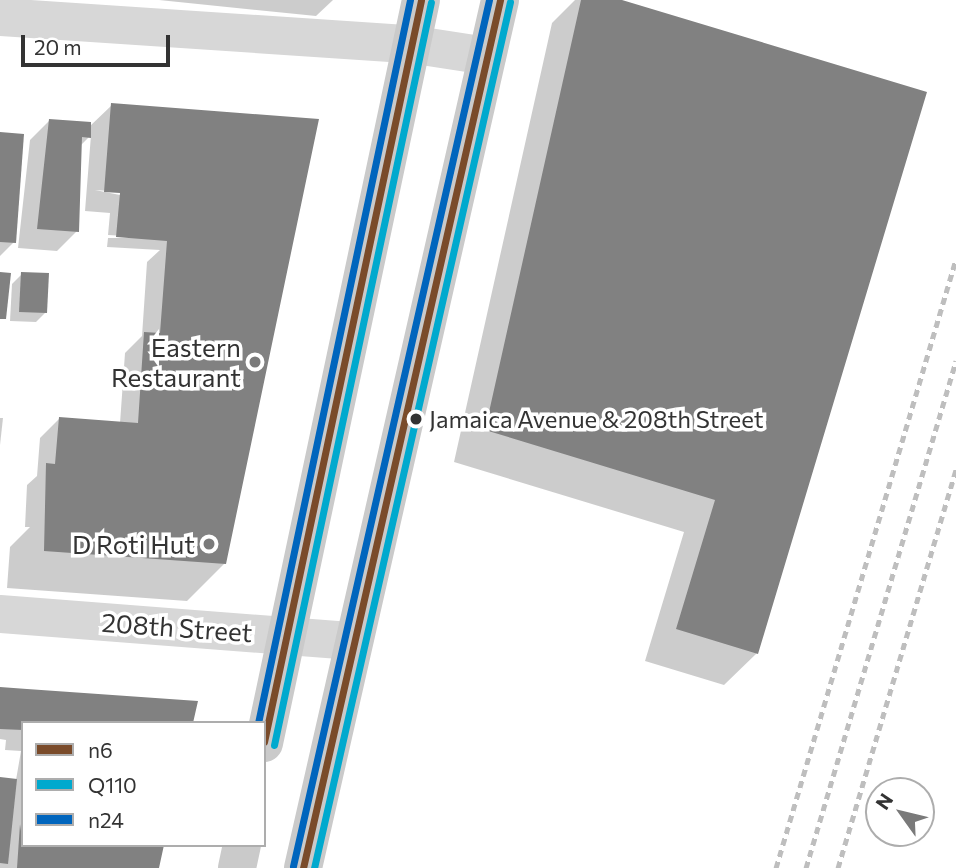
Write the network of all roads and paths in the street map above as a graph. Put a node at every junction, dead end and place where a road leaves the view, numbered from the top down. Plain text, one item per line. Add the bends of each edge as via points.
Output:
1 (421, 0) edge
2 (500, 0) edge
3 (0, 18) edge
4 (409, 44) junction
5 (487, 56) junction
6 (0, 614) edge
7 (288, 635) junction
8 (353, 641) junction
9 (266, 734) edge
10 (242, 847) edge
11 (237, 868) edge
12 (303, 868) edge

1 - 4 main road
2 - 5 main road
3 - 4 street
4 - 5 street
4 - 7 main road
5 - 8 main road
6 - 7 street, 208th Street
7 - 8 street, 208th Street
7 - 9 main road
8 - 12 main road
10 - 11 main road

